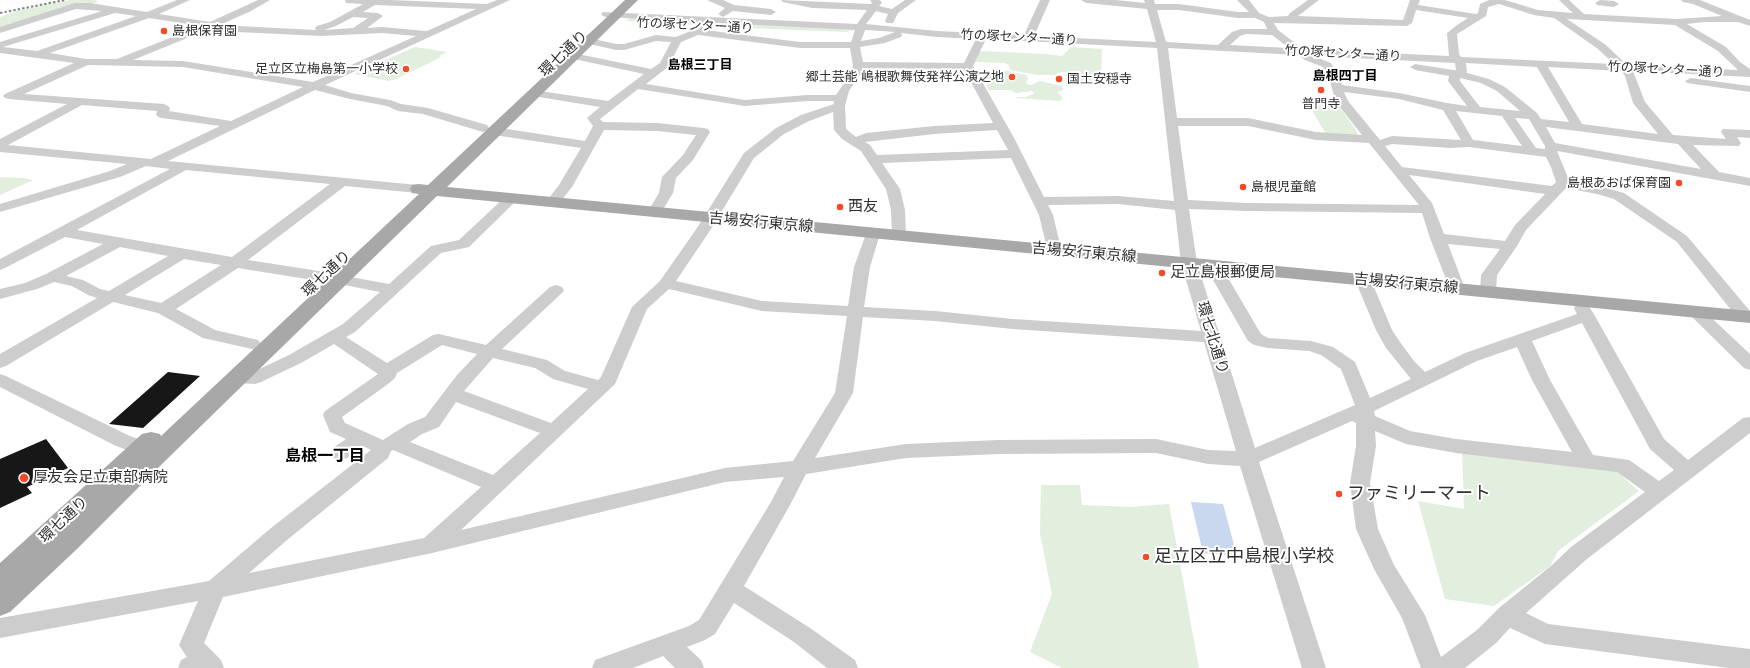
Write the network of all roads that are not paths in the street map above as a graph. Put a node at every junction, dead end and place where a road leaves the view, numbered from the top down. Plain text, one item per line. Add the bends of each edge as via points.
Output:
1 (185, 0) edge
2 (265, 0) edge
3 (350, 0) edge
4 (505, 0) edge
5 (622, 0) edge
6 (632, 0) edge
7 (715, 0) edge
8 (786, 0) edge
9 (911, 0) edge
10 (1045, 0) edge
11 (1086, 0) edge
12 (1242, 0) edge
13 (1314, 0) edge
14 (1564, 0) edge
15 (1692, 0) edge
16 (376, 1) junction
17 (1497, 1) edge
18 (1150, 3) edge
19 (1414, 3) edge
20 (1600, 3) dead end
21 (875, 4) edge
22 (1614, 4) dead end
23 (488, 7) junction
24 (731, 8) junction
25 (116, 10) junction
26 (894, 12) junction
27 (352, 14) junction
28 (1256, 14) junction
29 (148, 15) junction
30 (1556, 15) junction
31 (1582, 17) junction
32 (608, 18) junction
33 (1477, 18) junction
34 (1293, 19) junction
35 (715, 20) junction
36 (1268, 20) junction
37 (1746, 21) edge
38 (1677, 22) junction
39 (790, 23) junction
40 (741, 24) junction
41 (211, 25) junction
42 (647, 27) junction
43 (700, 29) junction
44 (0, 30) edge
45 (311, 31) junction
46 (356, 31) junction
47 (893, 32) junction
48 (1274, 32) junction
49 (428, 34) junction
50 (858, 35) junction
51 (983, 36) junction
52 (656, 38) junction
53 (1028, 38) junction
54 (677, 40) junction
55 (589, 41) junction
56 (1162, 45) junction
57 (1220, 48) junction
58 (0, 49) edge
59 (1301, 52) junction
60 (38, 54) junction
61 (573, 56) junction
62 (1457, 59) junction
63 (86, 62) junction
64 (116, 63) junction
65 (858, 64) junction
66 (1541, 64) junction
67 (1327, 65) junction
68 (968, 66) junction
69 (1627, 71) junction
70 (654, 73) junction
71 (1458, 74) junction
72 (1750, 74) edge
73 (315, 86) junction
74 (638, 86) junction
75 (1337, 88) junction
76 (1750, 89) edge
77 (533, 93) junction
78 (81, 101) junction
79 (840, 102) junction
80 (609, 105) junction
81 (1448, 107) junction
82 (1476, 110) junction
83 (1506, 113) junction
84 (1535, 119) junction
85 (1172, 122) junction
86 (234, 125) junction
87 (599, 126) junction
88 (1001, 126) junction
89 (1578, 127) junction
90 (489, 130) junction
91 (1750, 134) edge
92 (1676, 140) junction
93 (855, 141) junction
94 (1375, 142) junction
95 (1470, 143) junction
96 (0, 144) edge
97 (590, 146) junction
98 (0, 148) edge
99 (1551, 150) junction
100 (1532, 152) junction
101 (1016, 154) junction
102 (873, 159) junction
103 (148, 163) junction
104 (184, 166) junction
105 (1398, 170) junction
106 (1714, 175) junction
107 (342, 182) junction
108 (1750, 182) edge
109 (1560, 187) junction
110 (425, 190) junction
111 (511, 199) junction
112 (1039, 201) junction
113 (552, 203) junction
114 (1182, 205) junction
115 (0, 208) edge
116 (1426, 209) junction
117 (654, 212) junction
118 (711, 218) junction
119 (64, 232) junction
120 (874, 234) junction
121 (899, 236) junction
122 (1437, 238) junction
123 (116, 243) junction
124 (1510, 246) junction
125 (1052, 250) junction
126 (182, 254) junction
127 (236, 262) junction
128 (1189, 263) junction
129 (0, 265) edge
130 (1213, 266) junction
131 (52, 277) junction
132 (332, 278) junction
133 (1363, 280) junction
134 (666, 284) junction
135 (392, 289) junction
136 (1456, 289) junction
137 (556, 290) dead end
138 (1488, 292) junction
139 (0, 294) edge
140 (112, 296) junction
141 (1582, 308) junction
142 (164, 309) junction
143 (856, 311) junction
144 (1696, 312) junction
145 (1747, 317) edge
146 (335, 337) junction
147 (1211, 337) junction
148 (1522, 339) junction
149 (252, 344) junction
150 (489, 352) junction
151 (0, 362) edge
152 (1750, 364) edge
153 (387, 371) junction
154 (238, 377) junction
155 (0, 380) edge
156 (1423, 380) junction
157 (602, 387) junction
158 (453, 394) junction
159 (1360, 414) junction
160 (1750, 423) edge
161 (555, 431) junction
162 (361, 438) junction
163 (388, 445) junction
164 (142, 448) junction
165 (340, 453) dead end
166 (1248, 458) junction
167 (1587, 461) junction
168 (799, 468) junction
169 (1688, 470) junction
170 (497, 485) junction
171 (1659, 492) junction
172 (67, 542) junction
173 (432, 545) junction
174 (33, 549) junction
175 (0, 575) edge
176 (0, 580) edge
177 (215, 589) junction
178 (731, 589) junction
179 (0, 604) edge
180 (0, 615) edge
181 (1507, 615) junction
182 (0, 628) edge
183 (666, 644) junction
184 (1750, 660) edge
185 (202, 665) edge
186 (604, 668) edge
187 (692, 668) edge
188 (846, 668) edge
189 (1314, 668) edge
190 (1433, 668) edge
191 (1440, 668) edge

1 - 29 street
2 - 41 street
3 - 16 street
4 - 23 street
5 - 32 main road, 環七通り
6 - 32 main road, 環七通り
7 - 24 street
8 - 21 street via 812,5
9 - 26 street
10 - 53 street
11 - 18 street
12 - 28 street
13 - 34 street via 1292,16
14 - 31 street
15 - 37 street
16 - 23 street
16 - 27 street
17 - 30 street via 1537,13
17 - 33 street via 1483,6 1483,14
18 - 28 street via 1238,15
18 - 56 street, 環七北通り
19 - 33 street
19 - 34 street via 1407,23
20 - 22 street
21 - 26 street
21 - 50 street via 862,22
23 - 49 street
24 - 35 street
24 - 39 street via 782,15
25 - 29 street
25 - 44 street via 75,6
25 - 58 street
26 - 47 street via 890,19
27 - 45 street
27 - 46 street via 378,16
28 - 36 street
29 - 41 street
29 - 60 street
30 - 31 street
30 - 69 street via 1602,47
31 - 38 street
32 - 35 street, 竹の塚センター通り
32 - 42 street, 竹の塚センター通り
32 - 55 main road, 環七通り
32 - 90 main road, 環七通り
33 - 62 street via 1452,34 1454,55
34 - 36 street
35 - 40 street, 竹の塚センター通り
36 - 48 street
37 - 38 street via 1704,19
38 - 72 street via 1720,47
39 - 40 street, 竹の塚センター通り
39 - 50 street, 竹の塚センター通り
40 - 43 street, 竹の塚センター通り
40 - 50 street, 竹の塚センター通り
41 - 45 street via 273,31
41 - 64 street
42 - 43 street, 竹の塚センター通り
42 - 52 street
43 - 50 street via 800,45
43 - 54 street
45 - 46 street
46 - 49 street via 382,30
47 - 50 street, 竹の塚センター通り
47 - 50 street via 882,41
47 - 51 street, 竹の塚センター通り
48 - 57 street via 1245,31 1236,34
48 - 59 street
49 - 73 street
50 - 65 street
51 - 53 street, 竹の塚センター通り
51 - 68 street
52 - 54 street
52 - 55 street via 624,47
53 - 56 street, 竹の塚センター通り
54 - 70 street via 664,65
55 - 61 main road, 環七通り
56 - 57 street, 竹の塚センター通り
56 - 85 street, 環七北通り
57 - 59 street, 竹の塚センター通り
58 - 60 street
59 - 62 street, 竹の塚センター通り
59 - 67 street
60 - 63 street
61 - 70 street
61 - 77 main road, 環七通り
62 - 66 street, 竹の塚センター通り
62 - 71 street via 1460,62
63 - 64 street
63 - 78 street via 9,96
64 - 73 street via 183,64
65 - 68 street
65 - 79 street via 856,73 843,91
66 - 69 street, 竹の塚センター通り
66 - 89 street
67 - 71 street via 1385,64
67 - 75 street
68 - 88 street
69 - 72 street, 竹の塚センター通り
69 - 76 street
69 - 92 street via 1640,103
70 - 74 street
71 - 82 street via 1454,81
71 - 84 street via 1485,81 1501,89
73 - 86 street
73 - 90 street via 424,111
74 - 79 street via 745,103 807,98
74 - 80 street
75 - 81 street via 1399,96
75 - 94 street via 1342,102
77 - 80 street
77 - 90 main road, 環七通り
78 - 86 street via 164,108 162,114
78 - 96 street
79 - 93 street via 840,130
79 - 118 street via 780,131 749,156
80 - 87 street via 593,118
81 - 82 street
81 - 95 street
82 - 83 street
83 - 84 street
83 - 100 street
84 - 89 street
84 - 99 street
85 - 94 street via 1248,122 1316,136
85 - 114 street, 環七北通り
86 - 103 street
87 - 97 street
87 - 117 street via 657,127 704,132 688,157 669,177 666,193
88 - 93 street via 934,130 866,137
88 - 101 street
89 - 92 street
90 - 97 street
90 - 110 main road, 環七通り
91 - 92 street via 1727,132 1735,143
92 - 106 street
93 - 102 street via 866,148
94 - 95 street via 1392,140
94 - 105 street
95 - 100 street
97 - 113 street
98 - 103 street
99 - 100 street
99 - 106 street
99 - 109 street via 1558,167
101 - 102 street
101 - 112 street
102 - 121 street via 893,190 898,210
103 - 104 street
103 - 115 street
104 - 107 street
104 - 119 street
105 - 109 street
105 - 116 street via 1425,202
106 - 108 street
107 - 110 street
107 - 127 street
109 - 124 street via 1520,228
109 - 145 street via 1599,190 1619,196 1682,239
110 - 111 main road, 吉場安行東京線
110 - 132 main road, 環七通り
111 - 113 main road, 吉場安行東京線
111 - 135 street via 464,244 436,249
112 - 114 street via 1118,200
112 - 125 street via 1047,219
113 - 117 main road, 吉場安行東京線
114 - 116 street
114 - 128 street, 環七北通り
116 - 122 street
117 - 118 main road, 吉場安行東京線
118 - 120 main road, 吉場安行東京線
118 - 134 street
119 - 123 street
119 - 129 street
120 - 121 main road, 吉場安行東京線
120 - 143 street via 862,267
121 - 125 main road, 吉場安行東京線
122 - 124 street
122 - 136 street
123 - 126 street
123 - 131 street
124 - 138 street via 1489,274
125 - 128 main road, 吉場安行東京線
126 - 127 street
126 - 140 street
127 - 132 street
127 - 142 street
128 - 130 main road, 吉場安行東京線
128 - 147 street, 環七北通り
130 - 133 main road, 吉場安行東京線
130 - 159 street via 1254,337 1268,343 1311,346 1327,351 1349,366
131 - 139 street via 31,286
131 - 140 street
132 - 135 street
132 - 149 main road, 環七通り
132 - 154 main road, 環七通り
133 - 136 main road, 吉場安行東京線
133 - 156 street via 1392,344
134 - 143 street via 762,306
134 - 157 street via 640,308 609,380
135 - 146 street via 349,328
136 - 138 main road, 吉場安行東京線
137 - 150 street
138 - 141 main road, 吉場安行東京線
140 - 142 street
140 - 151 street
141 - 144 main road, 吉場安行東京線
141 - 148 street
141 - 169 street via 1657,444
142 - 149 street via 209,334
143 - 147 street
143 - 168 street via 844,393
144 - 145 main road, 吉場安行東京線
144 - 152 street
146 - 153 street
146 - 154 street via 296,360 255,378
147 - 166 street, 環七北通り
148 - 156 street via 1470,357
148 - 167 street via 1541,380
149 - 164 main road, 環七通り
150 - 153 street via 439,339
150 - 157 street via 541,364 559,375
150 - 158 street via 463,379
153 - 162 street via 389,374 382,380 332,415 337,427
154 - 172 main road, 環七通り
155 - 164 street
156 - 159 street
157 - 161 street
158 - 161 street
158 - 163 street via 432,422
159 - 166 street
159 - 167 street via 1406,437 1456,446
159 - 190 street via 1366,446 1360,483 1367,529 1385,569 1413,615
160 - 169 street
161 - 170 street
162 - 163 street
162 - 165 street
163 - 170 street
163 - 177 street
164 - 174 main road, 環七通り
166 - 168 street via 1208,457 1156,446 999,447 906,451
166 - 189 street, 環七北通り
167 - 171 street via 1622,465
168 - 173 street via 725,475
168 - 178 street
169 - 171 street
170 - 173 street
171 - 181 street via 1579,553
172 - 179 main road, 環七通り
172 - 180 main road, 環七通り
173 - 177 street
174 - 175 main road, 環七通り
174 - 176 main road, 環七通り
177 - 182 street
177 - 185 street via 191,645
178 - 183 street via 707,627
178 - 188 street via 802,635
181 - 184 street via 1545,634
181 - 191 street via 1450,665
183 - 186 street
183 - 187 street

